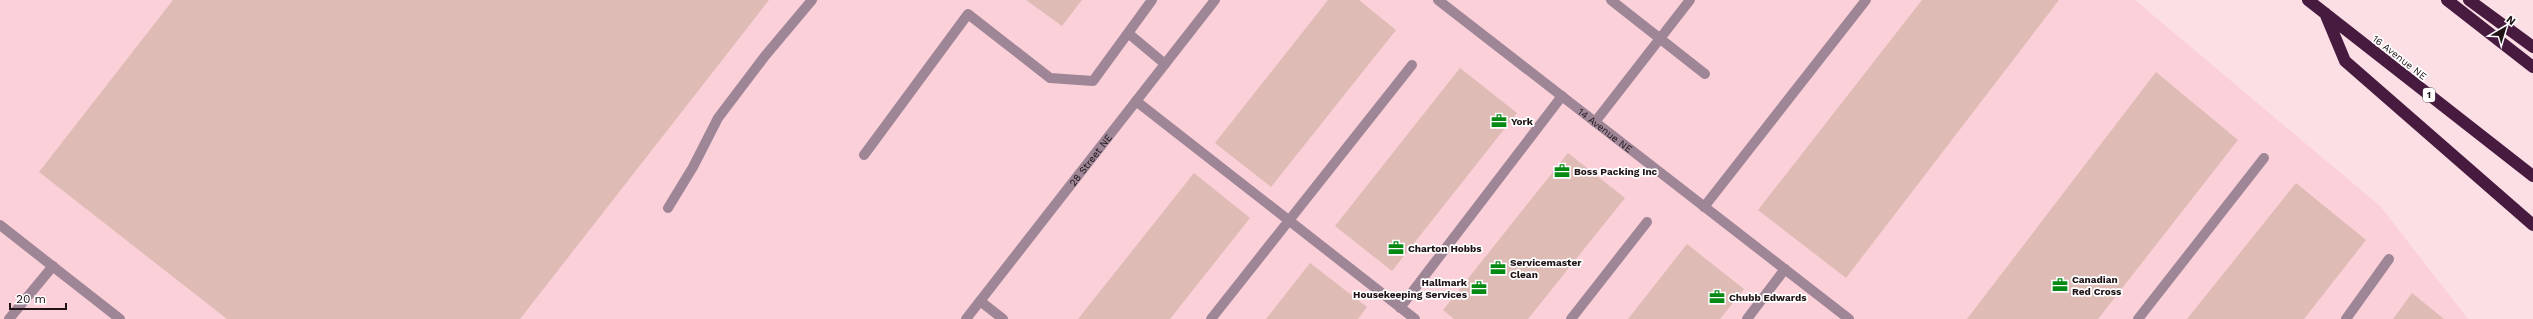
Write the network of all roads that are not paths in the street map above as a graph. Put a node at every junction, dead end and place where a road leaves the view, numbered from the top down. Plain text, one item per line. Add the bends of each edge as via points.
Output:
1 (812, 0) edge
2 (1152, 0) edge
3 (1215, 0) edge
4 (1438, 0) edge
5 (1611, 0) edge
6 (1690, 0) edge
7 (1866, 0) edge
8 (2308, 0) edge
9 (2447, 0) edge
10 (2469, 0) edge
11 (2325, 13) junction
12 (1128, 33) junction
13 (1660, 39) junction
14 (2533, 47) edge
15 (1165, 64) junction
16 (1412, 66) dead end
17 (2533, 67) edge
18 (1705, 74) dead end
19 (1562, 96) junction
20 (1136, 101) junction
21 (1595, 122) junction
22 (864, 155) dead end
23 (2264, 158) dead end
24 (2533, 176) edge
25 (1704, 207) junction
26 (668, 208) dead end
27 (1290, 221) junction
28 (1646, 222) dead end
29 (0, 225) edge
30 (2533, 225) edge
31 (2389, 259) dead end
32 (53, 266) junction
33 (1785, 269) junction
34 (980, 301) junction
35 (1400, 308) junction
36 (9, 319) edge
37 (120, 319) edge
38 (966, 319) edge
39 (1003, 319) edge
40 (1211, 319) edge
41 (1415, 319) edge
42 (1571, 319) edge
43 (1747, 319) edge
44 (1849, 319) edge
45 (2138, 319) edge
46 (2346, 319) edge

1 - 26 street via 718,118
2 - 12 street
3 - 15 street, 28 Street NE
4 - 19 street, 14 Avenue NE
5 - 13 street
6 - 13 street
7 - 25 street
8 - 11 highway, 16 Avenue NE / 1
9 - 17 highway
10 - 14 highway
11 - 24 highway, 16 Avenue NE / 1
11 - 30 highway via 2346,61
12 - 15 street
12 - 22 street via 1093,81 1050,78 968,14
13 - 18 street
13 - 21 street
15 - 20 street, 28 Street NE
16 - 27 street
19 - 21 street, 14 Avenue NE
19 - 35 street
20 - 27 street
20 - 34 street, 28 Street NE
21 - 25 street, 14 Avenue NE
23 - 45 street
25 - 33 street, 14 Avenue NE
27 - 35 street
27 - 40 street
28 - 42 street
29 - 32 street
31 - 46 street
32 - 36 street
32 - 37 street
33 - 43 street
33 - 44 street, 14 Avenue NE
34 - 38 street, 28 Street NE
34 - 39 street
35 - 41 street

